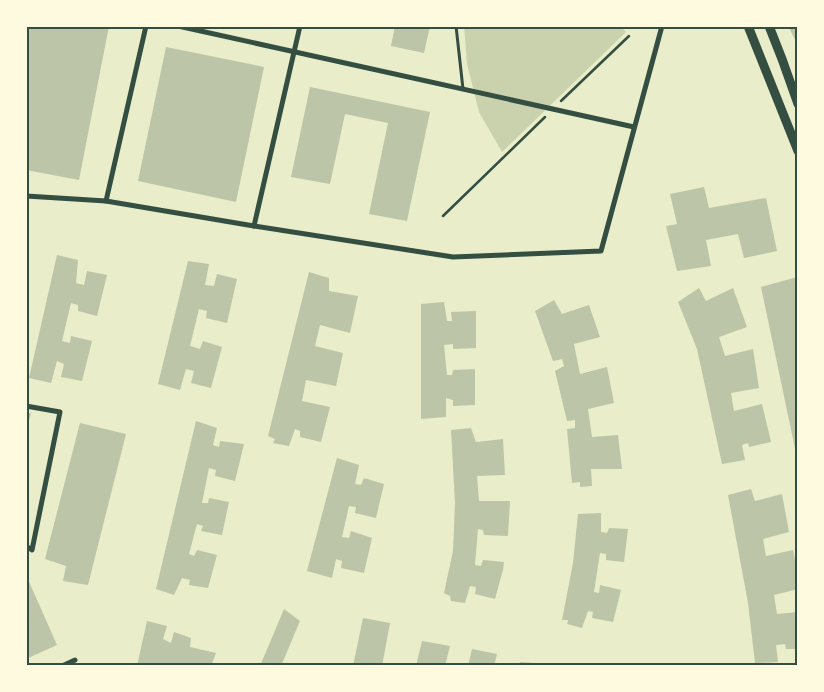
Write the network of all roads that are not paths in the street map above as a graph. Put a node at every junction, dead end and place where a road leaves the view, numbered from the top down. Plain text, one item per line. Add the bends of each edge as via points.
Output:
1 (146, 26) edge
2 (178, 26) edge
3 (300, 26) edge
4 (456, 26) edge
5 (662, 26) edge
6 (748, 26) edge
7 (769, 26) edge
8 (294, 52) junction
9 (463, 89) junction
10 (798, 104) edge
11 (634, 127) junction
12 (798, 151) edge
13 (26, 196) edge
14 (106, 201) junction
15 (254, 226) junction
16 (26, 406) edge
17 (26, 546) edge
18 (75, 660) dead end
19 (62, 666) edge

1 - 14 street
2 - 8 street
3 - 8 street
4 - 9 lane
5 - 11 street
6 - 12 main road
7 - 10 main road
8 - 9 street
8 - 15 street
9 - 11 street
11 - 15 street via 601,250 453,257
13 - 14 street
14 - 15 street
16 - 17 street via 60,412 32,550
18 - 19 street

